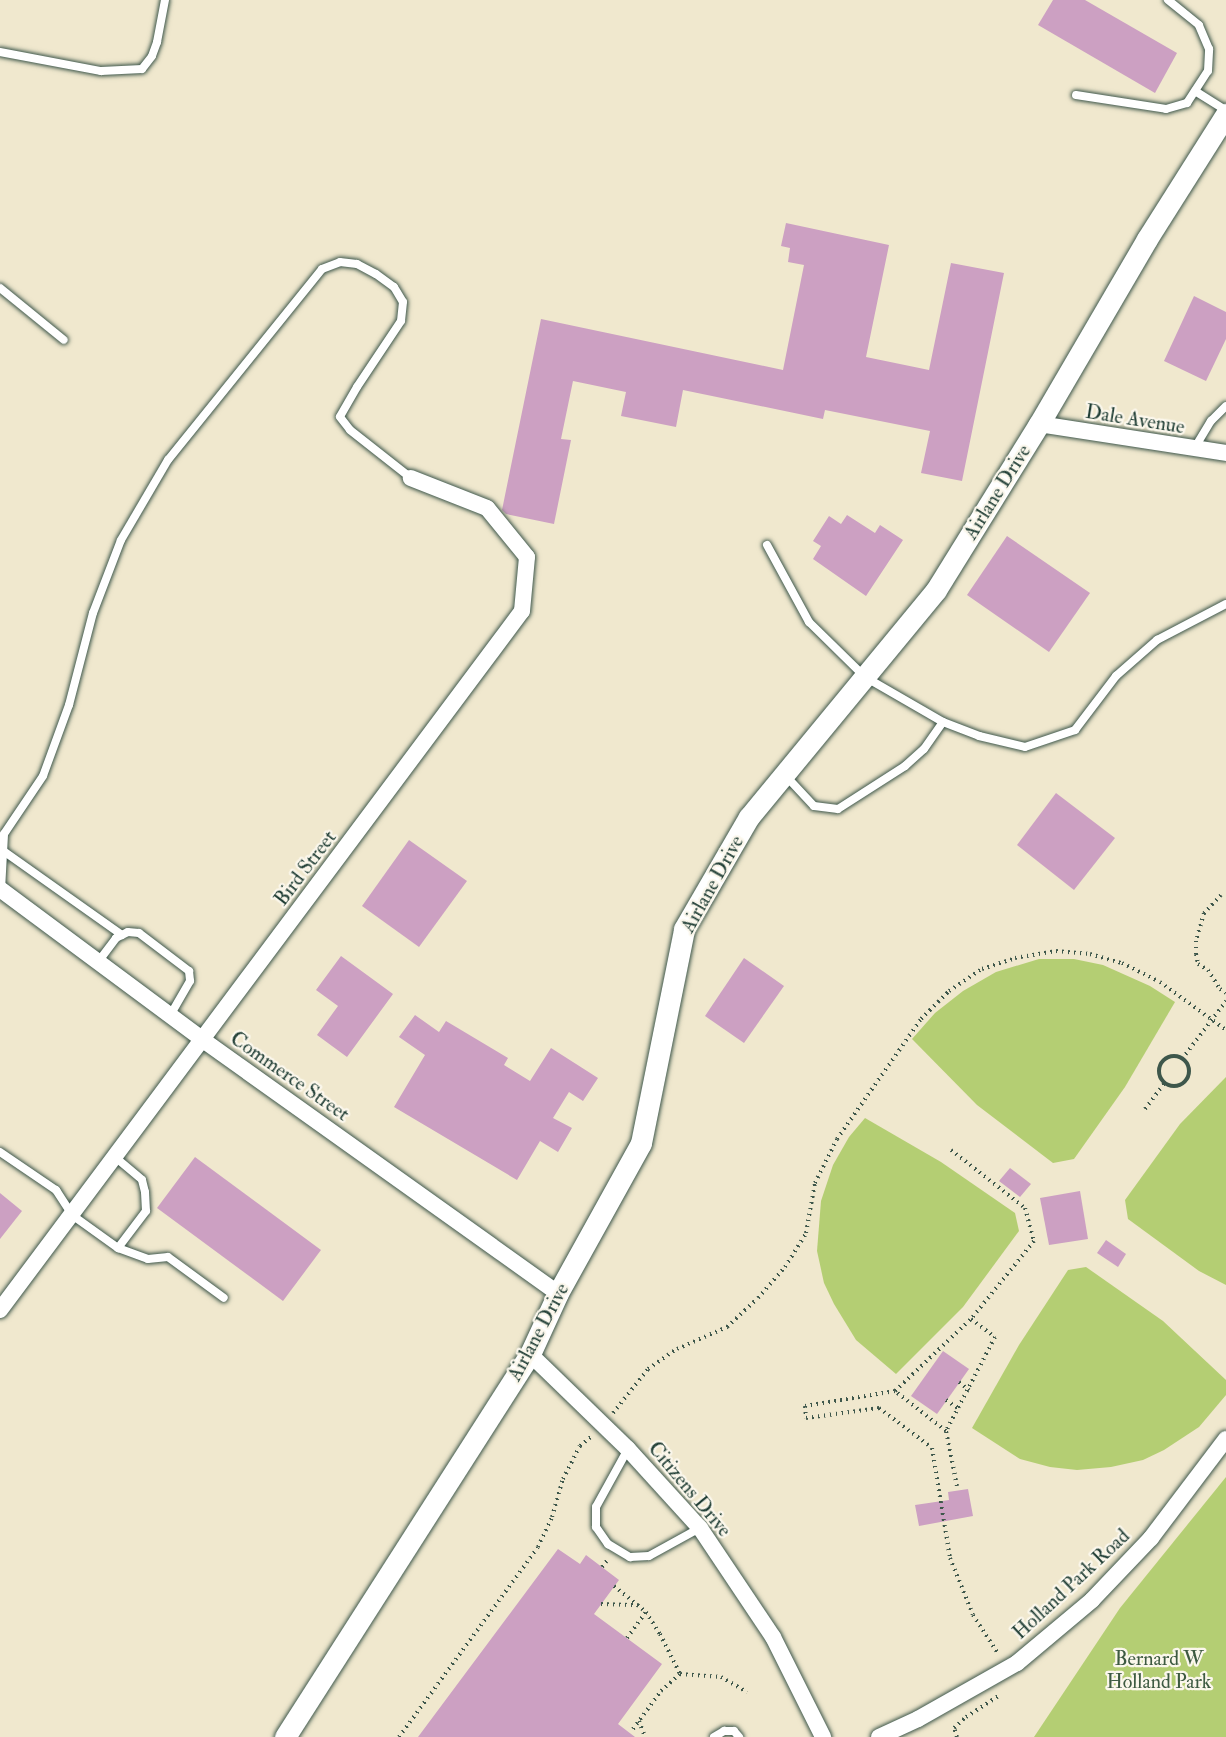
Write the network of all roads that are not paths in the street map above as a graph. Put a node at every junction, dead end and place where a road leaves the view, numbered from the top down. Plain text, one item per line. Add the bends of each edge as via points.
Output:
1 (165, 0) edge
2 (1168, 0) edge
3 (0, 52) edge
4 (1195, 91) junction
5 (1076, 95) dead end
6 (1226, 112) edge
7 (0, 288) edge
8 (64, 340) dead end
9 (1226, 406) edge
10 (1039, 424) junction
11 (1194, 449) junction
12 (1226, 453) edge
13 (411, 478) joint
14 (767, 545) dead end
15 (1226, 604) edge
16 (865, 677) junction
17 (943, 722) junction
18 (785, 774) junction
19 (2, 850) junction
20 (0, 890) edge
21 (122, 935) junction
22 (98, 962) junction
23 (170, 1015) junction
24 (203, 1040) junction
25 (0, 1152) edge
26 (115, 1157) junction
27 (72, 1215) junction
28 (118, 1248) junction
29 (558, 1293) junction
30 (224, 1298) dead end
31 (0, 1310) edge
32 (530, 1354) junction
33 (1226, 1439) edge
34 (628, 1449) junction
35 (700, 1528) junction
36 (285, 1737) edge
37 (714, 1737) edge
38 (739, 1737) edge
39 (823, 1737) edge
40 (879, 1737) edge

1 - 3 lane via 157,42 142,69 101,71
2 - 4 lane via 1199,25 1209,49 1208,71
4 - 5 lane via 1187,103 1166,109
4 - 6 lane
6 - 10 street, Airlane Drive
7 - 8 lane
9 - 11 lane via 1211,421
10 - 11 street, Dale Avenue
10 - 16 street, Airlane Drive via 936,590
11 - 12 street, Dale Avenue
13 - 19 lane via 350,430 340,417 401,321 403,302 394,287 357,264 340,262 322,268 168,460 121,540 93,613 69,705 43,776 4,834
13 - 24 street, Bird Street via 487,508 527,557 522,611
14 - 16 lane via 809,622
15 - 17 lane via 1158,640 1116,676 1076,730 1025,747
16 - 17 lane
16 - 18 street, Airlane Drive
17 - 18 lane via 924,749 905,766 838,809 814,806
18 - 29 street, Airlane Drive via 749,817 684,929 641,1143
19 - 20 lane
19 - 21 lane
20 - 22 street, Commerce Street
21 - 22 lane
21 - 23 lane via 139,933 189,971 190,981
22 - 23 street, Commerce Street
23 - 24 street, Commerce Street
24 - 26 street, Bird Street
24 - 29 street, Commerce Street
25 - 27 lane via 56,1190
26 - 27 street, Bird Street
26 - 28 lane via 142,1180 146,1211
27 - 28 lane
27 - 31 street, Bird Street
28 - 30 lane via 148,1259 168,1257
29 - 32 street, Airlane Drive
32 - 34 street, Citizens Drive
32 - 36 street, Airlane Drive
33 - 40 street, Holland Park Road via 1151,1538 1092,1600 1017,1663
34 - 35 street, Citizens Drive
34 - 35 lane via 596,1507 597,1527 608,1545 630,1557 649,1556
35 - 39 street, Citizens Drive via 773,1637
37 - 38 lane via 734,1731

